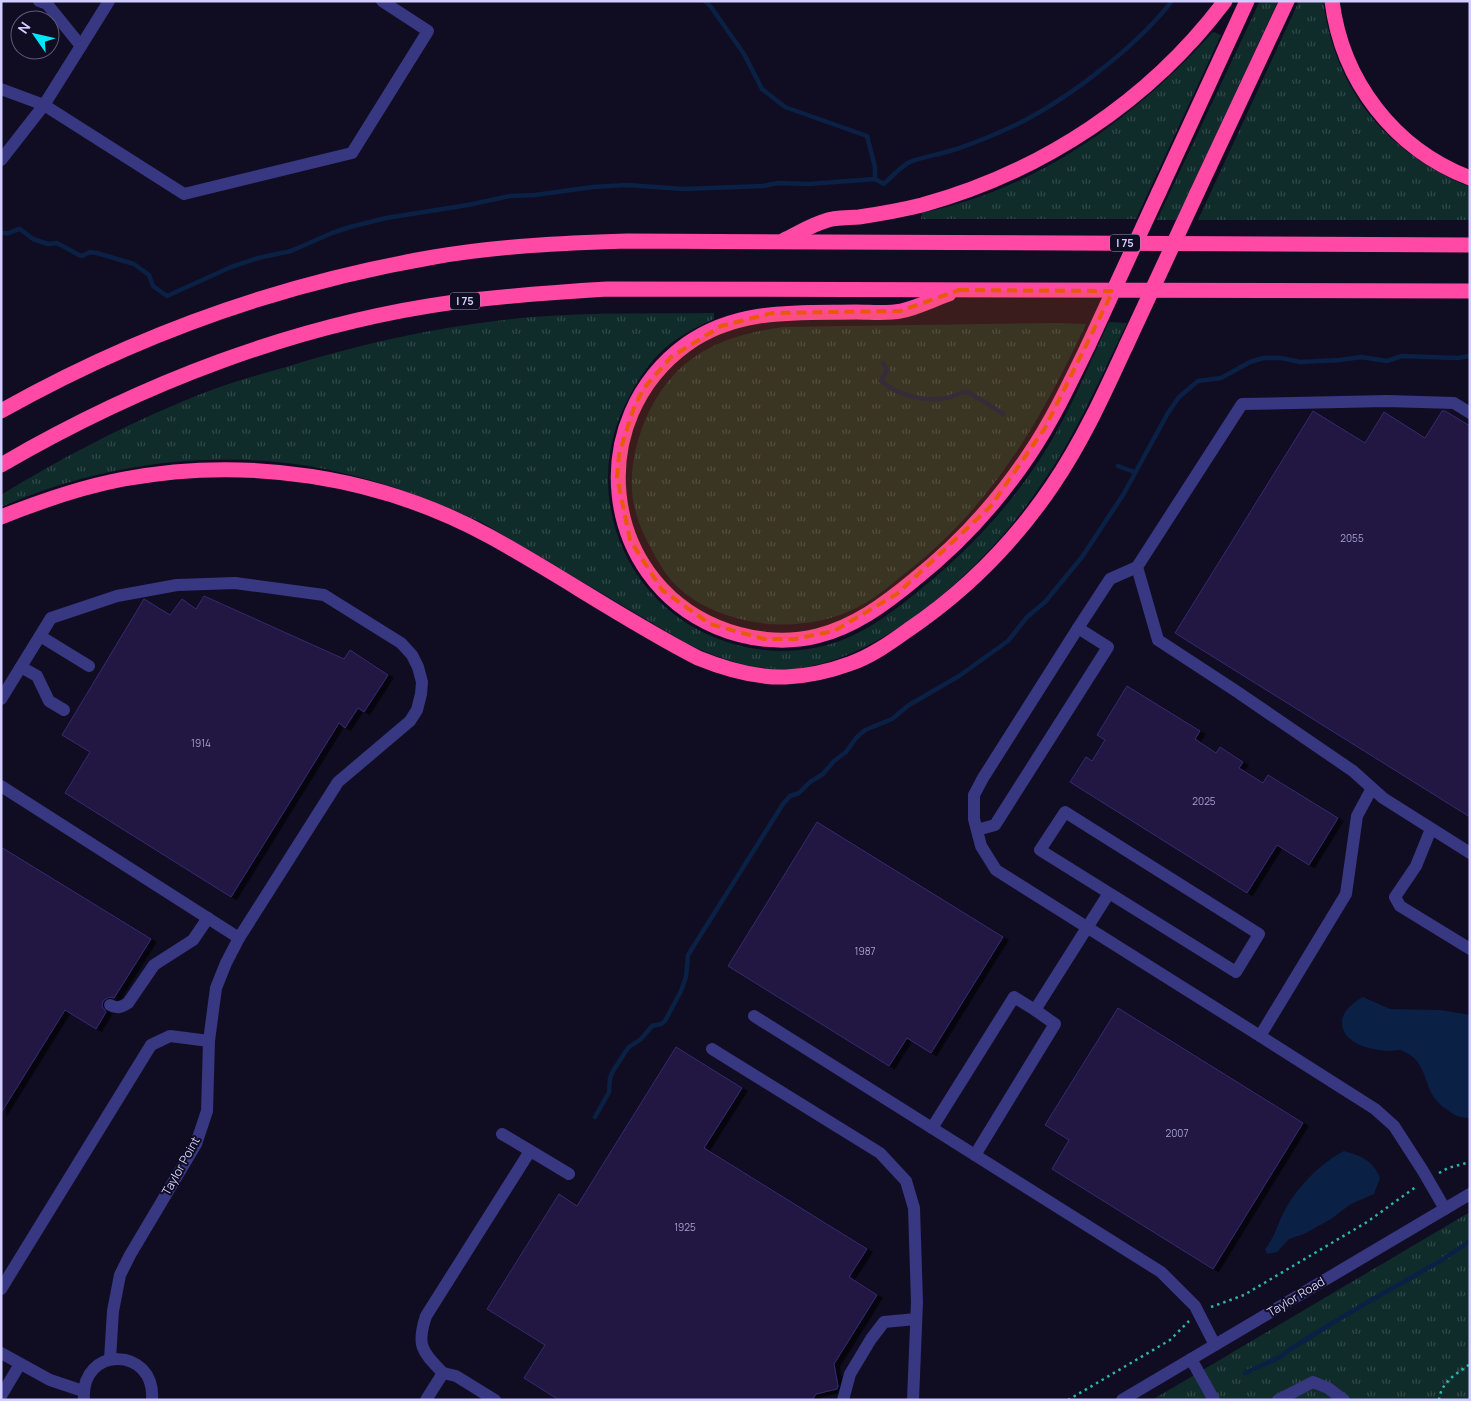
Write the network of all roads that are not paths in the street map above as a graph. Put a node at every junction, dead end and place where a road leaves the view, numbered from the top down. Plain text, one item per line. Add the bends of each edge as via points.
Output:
1 (39, 1) edge
2 (109, 1) edge
3 (382, 1) edge
4 (1225, 1) edge
5 (1247, 1) edge
6 (1287, 1) edge
7 (1332, 1) edge
8 (81, 46) junction
9 (1, 88) edge
10 (44, 105) junction
11 (1, 160) edge
12 (1470, 178) edge
13 (779, 242) junction
14 (1470, 245) edge
15 (959, 290) junction
16 (1470, 290) edge
17 (1, 411) edge
18 (1470, 413) edge
19 (1, 465) edge
20 (1, 517) edge
21 (1137, 567) junction
22 (1078, 628) junction
23 (40, 636) junction
24 (89, 666) dead end
25 (21, 667) junction
26 (1, 699) edge
27 (64, 710) dead end
28 (1, 786) edge
29 (1372, 788) junction
30 (1432, 829) junction
31 (977, 830) junction
32 (1470, 853) edge
33 (1109, 893) junction
34 (208, 918) junction
35 (1087, 927) junction
36 (239, 938) junction
37 (1470, 949) edge
38 (110, 1005) dead end
39 (1035, 1010) junction
40 (754, 1016) dead end
41 (1260, 1036) junction
42 (209, 1041) junction
43 (712, 1049) dead end
44 (932, 1128) junction
45 (502, 1134) dead end
46 (530, 1151) junction
47 (975, 1155) junction
48 (569, 1174) dead end
49 (1470, 1194) edge
50 (1445, 1209) junction
51 (1, 1289) edge
52 (916, 1319) junction
53 (1216, 1345) junction
54 (1, 1352) edge
55 (110, 1359) junction
56 (1191, 1359) junction
57 (20, 1364) junction
58 (443, 1373) junction
59 (84, 1395) edge
60 (1, 1396) edge
61 (152, 1400) edge
62 (426, 1400) edge
63 (495, 1400) edge
64 (843, 1400) edge
65 (913, 1400) edge
66 (1122, 1400) edge
67 (1214, 1400) edge
68 (1278, 1400) edge
69 (1344, 1400) edge

1 - 8 street via 47,4
2 - 8 street
3 - 10 street via 428,31 352,153 184,194
4 - 13 highway via 1160,74 1104,119 1042,158 982,185 921,205 825,220
5 - 15 highway, bridge via 1063,397 1029,455 991,506 923,573 874,611 834,631 795,639 764,639 729,632 676,603 638,557 623,520 618,491 619,454 624,432 644,389 656,373 671,357 703,334 741,318 772,313 900,312
6 - 20 highway, bridge via 1088,426 1052,486 987,564 941,606 890,643 850,664 786,677 718,666 698,658 489,536 426,507 361,486 292,474 222,470 158,474 93,486
7 - 12 highway via 1348,62 1356,80 1381,115 1421,152
8 - 10 street
9 - 10 street
10 - 11 street
13 - 14 highway, I 75
13 - 17 highway, I 75 via 545,244 435,257 358,272 206,316 107,356
15 - 16 highway, I 75
15 - 19 highway, I 75 via 607,289 454,302 353,322 220,361 106,410
18 - 21 street via 1454,403 1242,404
21 - 22 street via 1110,579
21 - 29 street via 1158,640 1353,771
22 - 31 street via 982,778 974,795
22 - 31 street via 1108,647 995,825
23 - 24 street
23 - 25 street, Taylor Point
23 - 36 street, Taylor Point via 50,618 117,596 177,585 235,583 324,595 401,643 412,655 422,682 417,710 410,721 338,782
25 - 26 street, Taylor Point
25 - 27 street via 36,676 48,700
28 - 34 street
29 - 30 street
29 - 41 street via 1357,816 1346,894
30 - 32 street
30 - 37 street via 1416,866 1395,897 1400,906
31 - 35 street via 981,846 996,870
33 - 33 street via 1040,850 1065,812 1259,934 1236,972
33 - 35 street
34 - 36 street
34 - 38 street via 193,940 154,965 128,1003 115,1007
35 - 39 street
35 - 41 street
36 - 42 street, Taylor Point via 216,988
39 - 44 street via 1014,997
39 - 47 street via 1055,1024
40 - 44 street
41 - 50 street via 1375,1108 1394,1126
42 - 51 street via 170,1036 151,1045
42 - 55 street, Taylor Point via 207,1110 196,1144 120,1275 113,1310
43 - 52 street via 880,1153 906,1181 914,1208
44 - 47 street
45 - 46 street
46 - 48 street
46 - 58 street via 426,1316 421,1346
47 - 53 street via 1161,1272 1195,1306
49 - 50 street, Taylor Road
50 - 53 street, Taylor Road
52 - 64 street via 884,1322 850,1374
52 - 65 street
53 - 56 street, Taylor Road
54 - 57 street
55 - 59 street via 92,1371 86,1380
55 - 61 street via 121,1358 141,1367 152,1387
56 - 66 street, Taylor Road
56 - 67 street
57 - 59 street
57 - 60 street
58 - 62 street
58 - 63 street via 456,1376
68 - 69 street via 1313,1382

